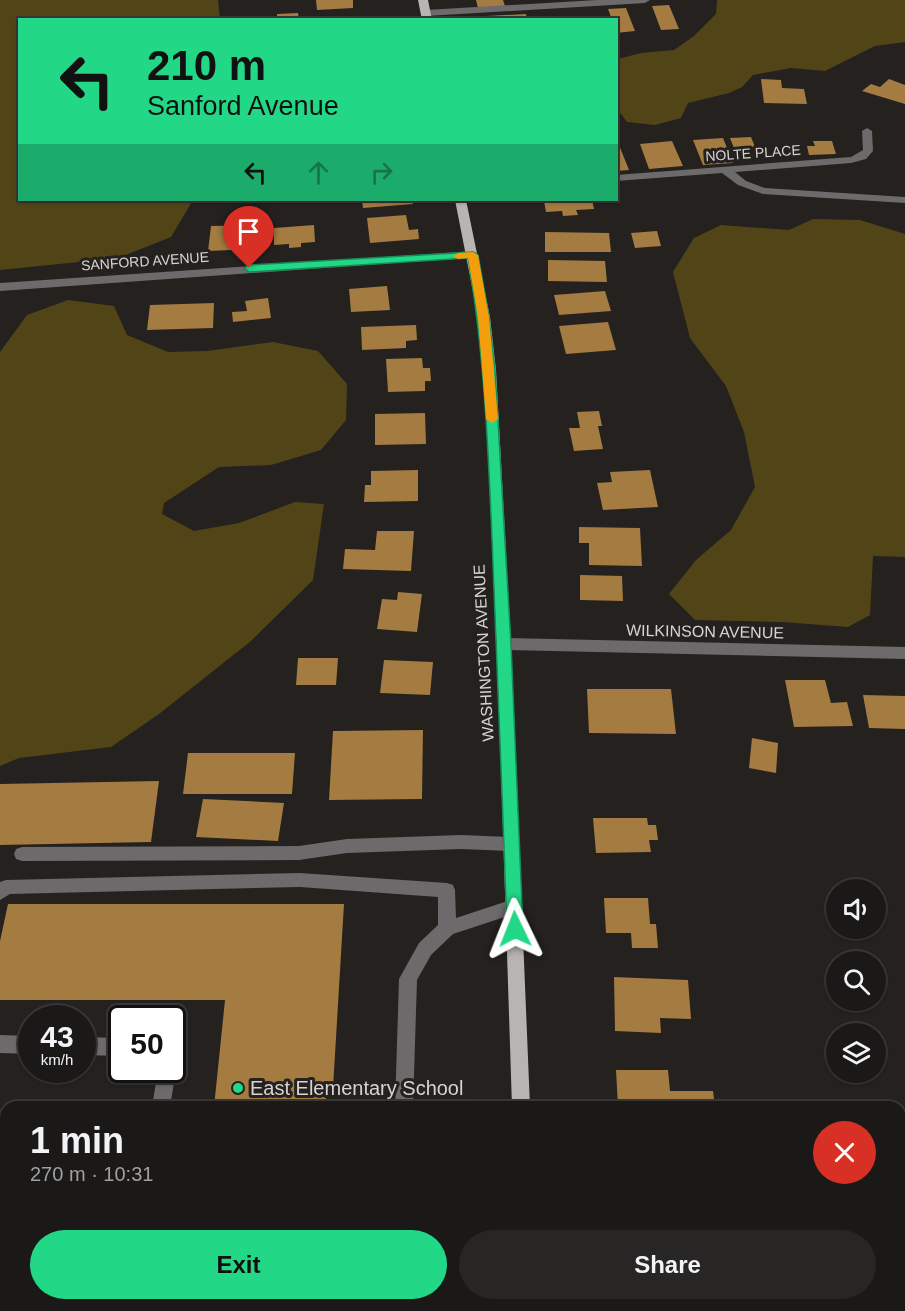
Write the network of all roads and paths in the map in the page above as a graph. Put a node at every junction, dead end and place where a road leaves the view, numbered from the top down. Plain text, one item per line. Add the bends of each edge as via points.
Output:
1 (423, 0) edge
2 (645, 0) edge
3 (426, 16) edge
4 (867, 131) dead end
5 (725, 170) junction
6 (618, 178) edge
7 (905, 200) edge
8 (460, 201) edge
9 (473, 255) junction
10 (0, 287) edge
11 (504, 644) junction
12 (905, 653) edge
13 (512, 844) junction
14 (22, 854) dead end
15 (0, 893) edge
16 (514, 907) junction
17 (447, 928) junction
18 (0, 1044) edge
19 (18, 1045) edge
20 (165, 1083) edge
21 (162, 1101) edge
22 (404, 1101) edge
23 (521, 1101) edge

1 - 3 main road
2 - 3 street
4 - 5 street, NOLTE PLACE via 868,151 862,157
5 - 6 street, NOLTE PLACE
5 - 7 street via 742,183 763,191
8 - 9 main road, WASHINGTON AVENUE
9 - 10 street, SANFORD AVENUE
9 - 11 main road, WASHINGTON AVENUE via 490,370
11 - 12 street, WILKINSON AVENUE
11 - 13 main road, WASHINGTON AVENUE
13 - 14 street via 348,846 299,853
13 - 16 main road, WASHINGTON AVENUE
15 - 17 street via 6,887 300,880 447,890
16 - 17 street
16 - 23 main road, WASHINGTON AVENUE
17 - 22 street via 425,949 408,979
18 - 19 street
20 - 21 street

